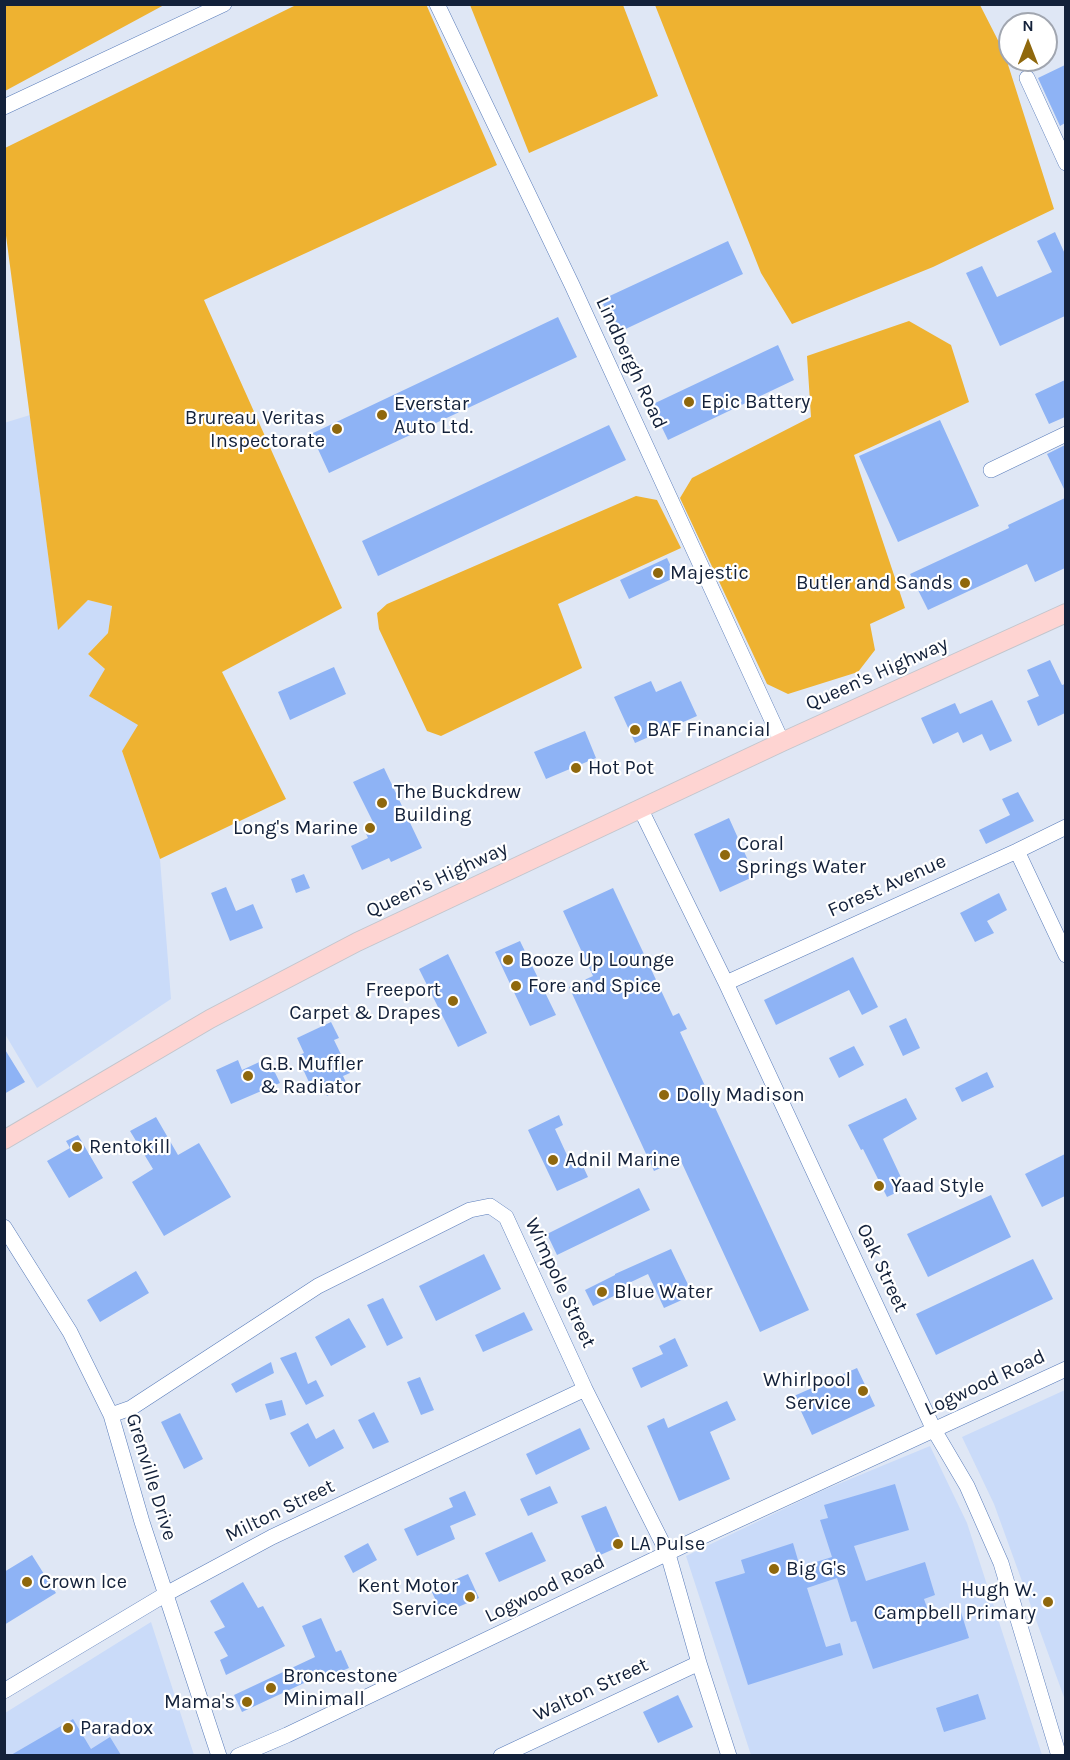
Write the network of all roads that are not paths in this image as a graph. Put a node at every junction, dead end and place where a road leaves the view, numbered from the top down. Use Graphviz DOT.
graph roads {
  1 [pos="224,4"];
  2 [pos="436,4"];
  3 [pos="1027,78"];
  4 [pos="4,107"];
  5 [pos="1065,163"];
  6 [pos="1065,434"];
  7 [pos="991,470"];
  8 [pos="1065,613"];
  9 [pos="782,742"];
  10 [pos="640,808"];
  11 [pos="1065,827"];
  12 [pos="1017,851"];
  13 [pos="1065,956"];
  14 [pos="726,983"];
  15 [pos="4,1140"];
  16 [pos="4,1227"];
  17 [pos="1065,1369"];
  18 [pos="585,1389"];
  19 [pos="111,1415"];
  20 [pos="934,1431"];
  21 [pos="668,1554"];
  22 [pos="166,1594"];
  23 [pos="699,1663"];
  24 [pos="4,1691"];
  25 [pos="219,1755"];
  26 [pos="238,1755"];
  27 [pos="501,1755"];
  28 [pos="729,1755"];
  29 [pos="1059,1755"];
  1 -- 4 [label="street"];
  2 -- 9 [label="street, Lindbergh Road"];
  3 -- 5 [label="street"];
  6 -- 7 [label="street"];
  8 -- 9 [label="main road, Queen's Highway"];
  9 -- 10 [label="main road, Queen's Highway"];
  10 -- 14 [label="street, Oak Street"];
  10 -- 15 [label="main road, Queen's Highway"];
  11 -- 12 [label="street, Forest Avenue"];
  12 -- 13 [label="street"];
  12 -- 14 [label="street, Forest Avenue"];
  14 -- 20 [label="street, Oak Street"];
  16 -- 19 [label="street, Grenville Drive"];
  17 -- 20 [label="street, Logwood Road"];
  18 -- 19 [label="street, Wimpole Street"];
  18 -- 21 [label="street, Wimpole Street"];
  18 -- 22 [label="street, Milton Street"];
  19 -- 22 [label="street, Grenville Drive"];
  20 -- 21 [label="street, Logwood Road"];
  20 -- 29 [label="street, Oak Street"];
  21 -- 23 [label="street, Wimpole Street"];
  21 -- 26 [label="street, Logwood Road"];
  22 -- 24 [label="street, Milton Street"];
  22 -- 25 [label="street, Grenville Drive"];
  23 -- 27 [label="street, Walton Street"];
  23 -- 28 [label="street, Wimpole Street"];
}
